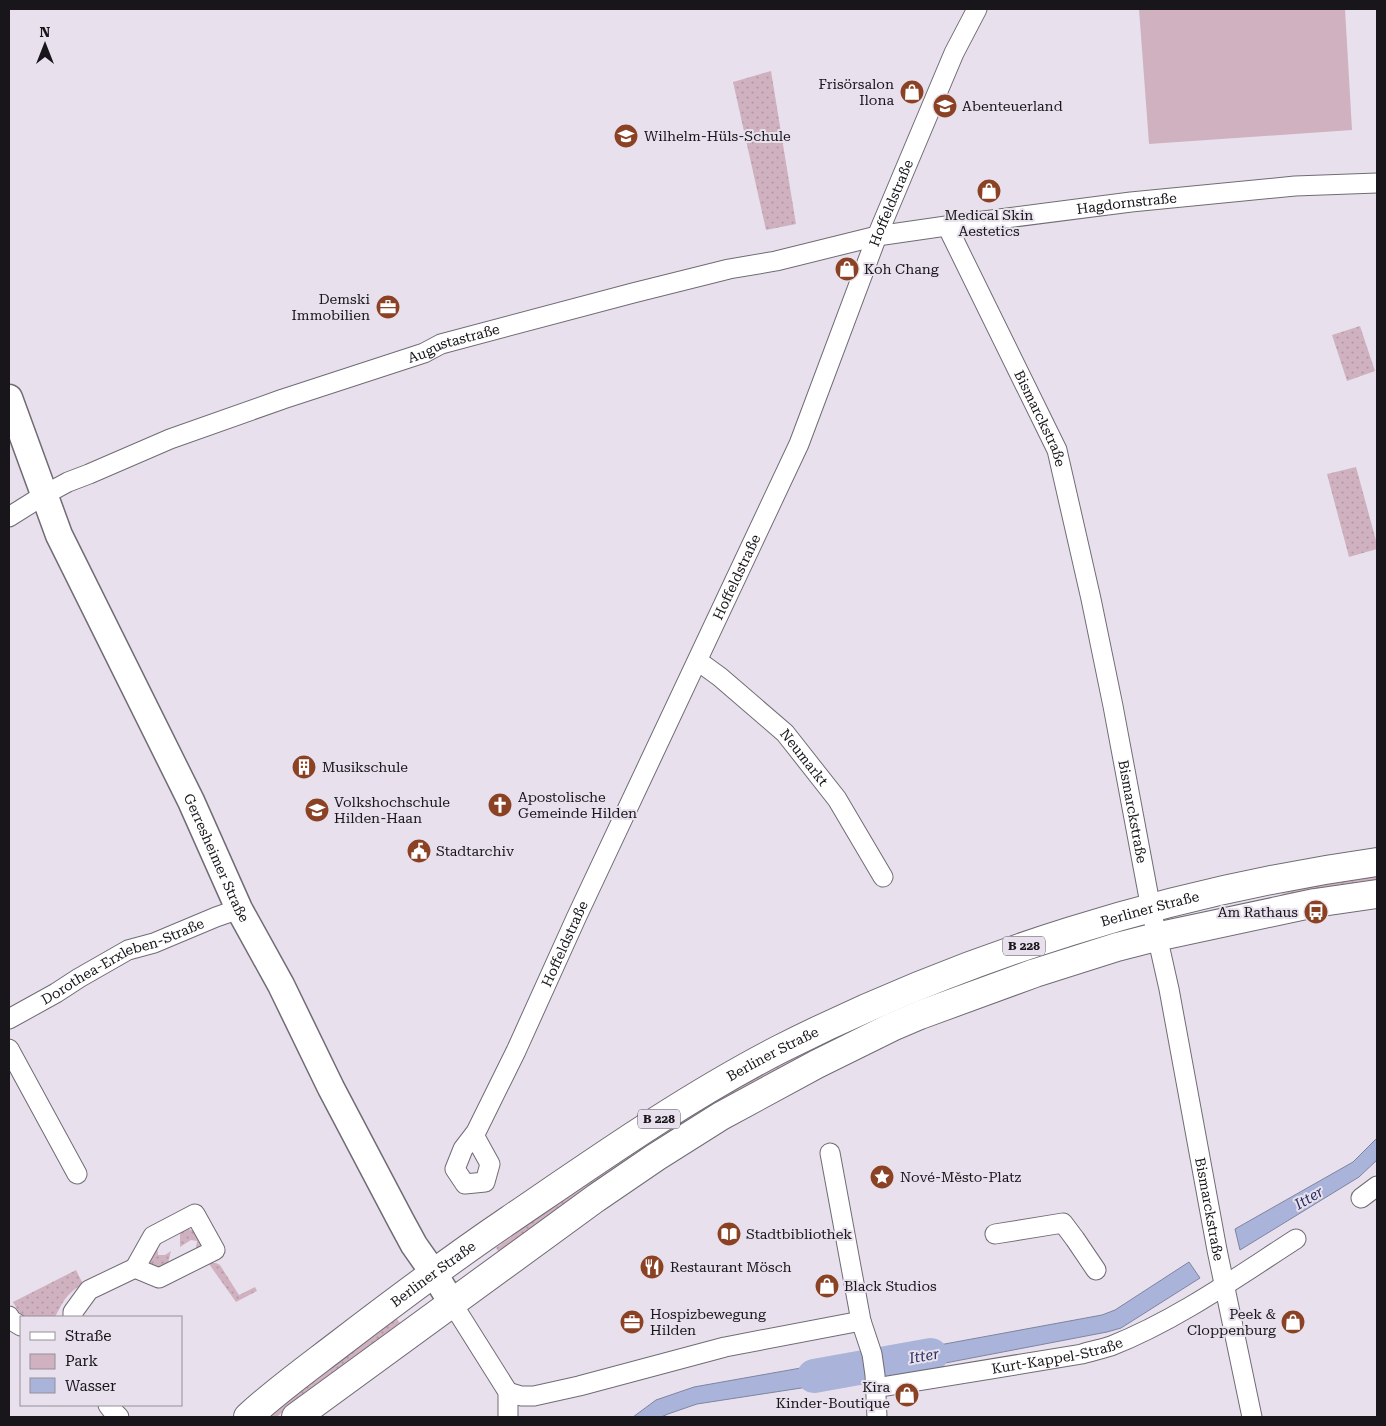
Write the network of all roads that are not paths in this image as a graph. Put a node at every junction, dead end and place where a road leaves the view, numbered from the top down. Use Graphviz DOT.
graph roads {
  1 [pos="977,9"];
  2 [pos="1377,183"];
  3 [pos="947,226"];
  4 [pos="878,236"];
  5 [pos="9,398"];
  6 [pos="44,495"];
  7 [pos="9,516"];
  8 [pos="698,661"];
  9 [pos="1377,862"];
  10 [pos="883,877"];
  11 [pos="1377,894"];
  12 [pos="239,909"];
  13 [pos="1151,909"];
  14 [pos="1156,936"];
  15 [pos="9,1019"];
  16 [pos="9,1049"];
  17 [pos="474,1135"];
  18 [pos="830,1153"];
  19 [pos="77,1174"];
  20 [pos="1377,1186"];
  21 [pos="1361,1198"];
  22 [pos="996,1234"];
  23 [pos="1296,1239"];
  24 [pos="135,1268"];
  25 [pos="1096,1270"];
  26 [pos="433,1272"];
  27 [pos="1224,1286"];
  28 [pos="452,1303"];
  29 [pos="9,1316"];
  30 [pos="73,1316"];
  31 [pos="861,1320"];
  32 [pos="20,1325"];
  33 [pos="875,1381"];
  34 [pos="508,1392"];
  35 [pos="109,1406"];
  36 [pos="118,1417"];
  37 [pos="248,1417"];
  38 [pos="296,1417"];
  39 [pos="508,1417"];
  40 [pos="877,1417"];
  41 [pos="1252,1417"];
  1 -- 4 [label="street, Hoffeldstraße"];
  2 -- 3 [label="street, Hagdornstraße"];
  3 -- 4 [label="street, Hagdornstraße"];
  3 -- 13 [label="street, Bismarckstraße"];
  4 -- 6 [label="street, Augustastraße"];
  4 -- 8 [label="street, Hoffeldstraße"];
  5 -- 6 [label="street, Gerresheimer Straße"];
  6 -- 7 [label="street, Augustastraße"];
  6 -- 12 [label="street, Gerresheimer Straße"];
  8 -- 10 [label="street, Neumarkt"];
  8 -- 17 [label="street, Hoffeldstraße"];
  9 -- 13 [label="main road, Berliner Straße / B 228"];
  11 -- 14 [label="main road, Berliner Straße / B 228"];
  12 -- 15 [label="street, Dorothea-Erxleben-Straße"];
  12 -- 26 [label="street, Gerresheimer Straße"];
  13 -- 14 [label="street, Bismarckstraße"];
  13 -- 26 [label="main road, Berliner Straße / B 228"];
  14 -- 27 [label="street, Bismarckstraße"];
  14 -- 28 [label="main road, Berliner Straße / B 228"];
  16 -- 19 [label="street"];
  18 -- 31 [label="street"];
  20 -- 21 [label="street"];
  22 -- 25 [label="street"];
  23 -- 27 [label="street, Kurt-Kappel-Straße"];
  24 -- 30 [label="street"];
  26 -- 28 [label="street, Gerresheimer Straße"];
  26 -- 37 [label="main road, Berliner Straße / B 228"];
  27 -- 33 [label="street, Kurt-Kappel-Straße"];
  27 -- 41 [label="street, Bismarckstraße"];
  28 -- 34 [label="street"];
  28 -- 38 [label="main road, Berliner Straße / B 228"];
  29 -- 32 [label="street"];
  31 -- 33 [label="street"];
  31 -- 34 [label="street"];
  33 -- 40 [label="street"];
  34 -- 39 [label="street"];
  35 -- 36 [label="street"];
}
